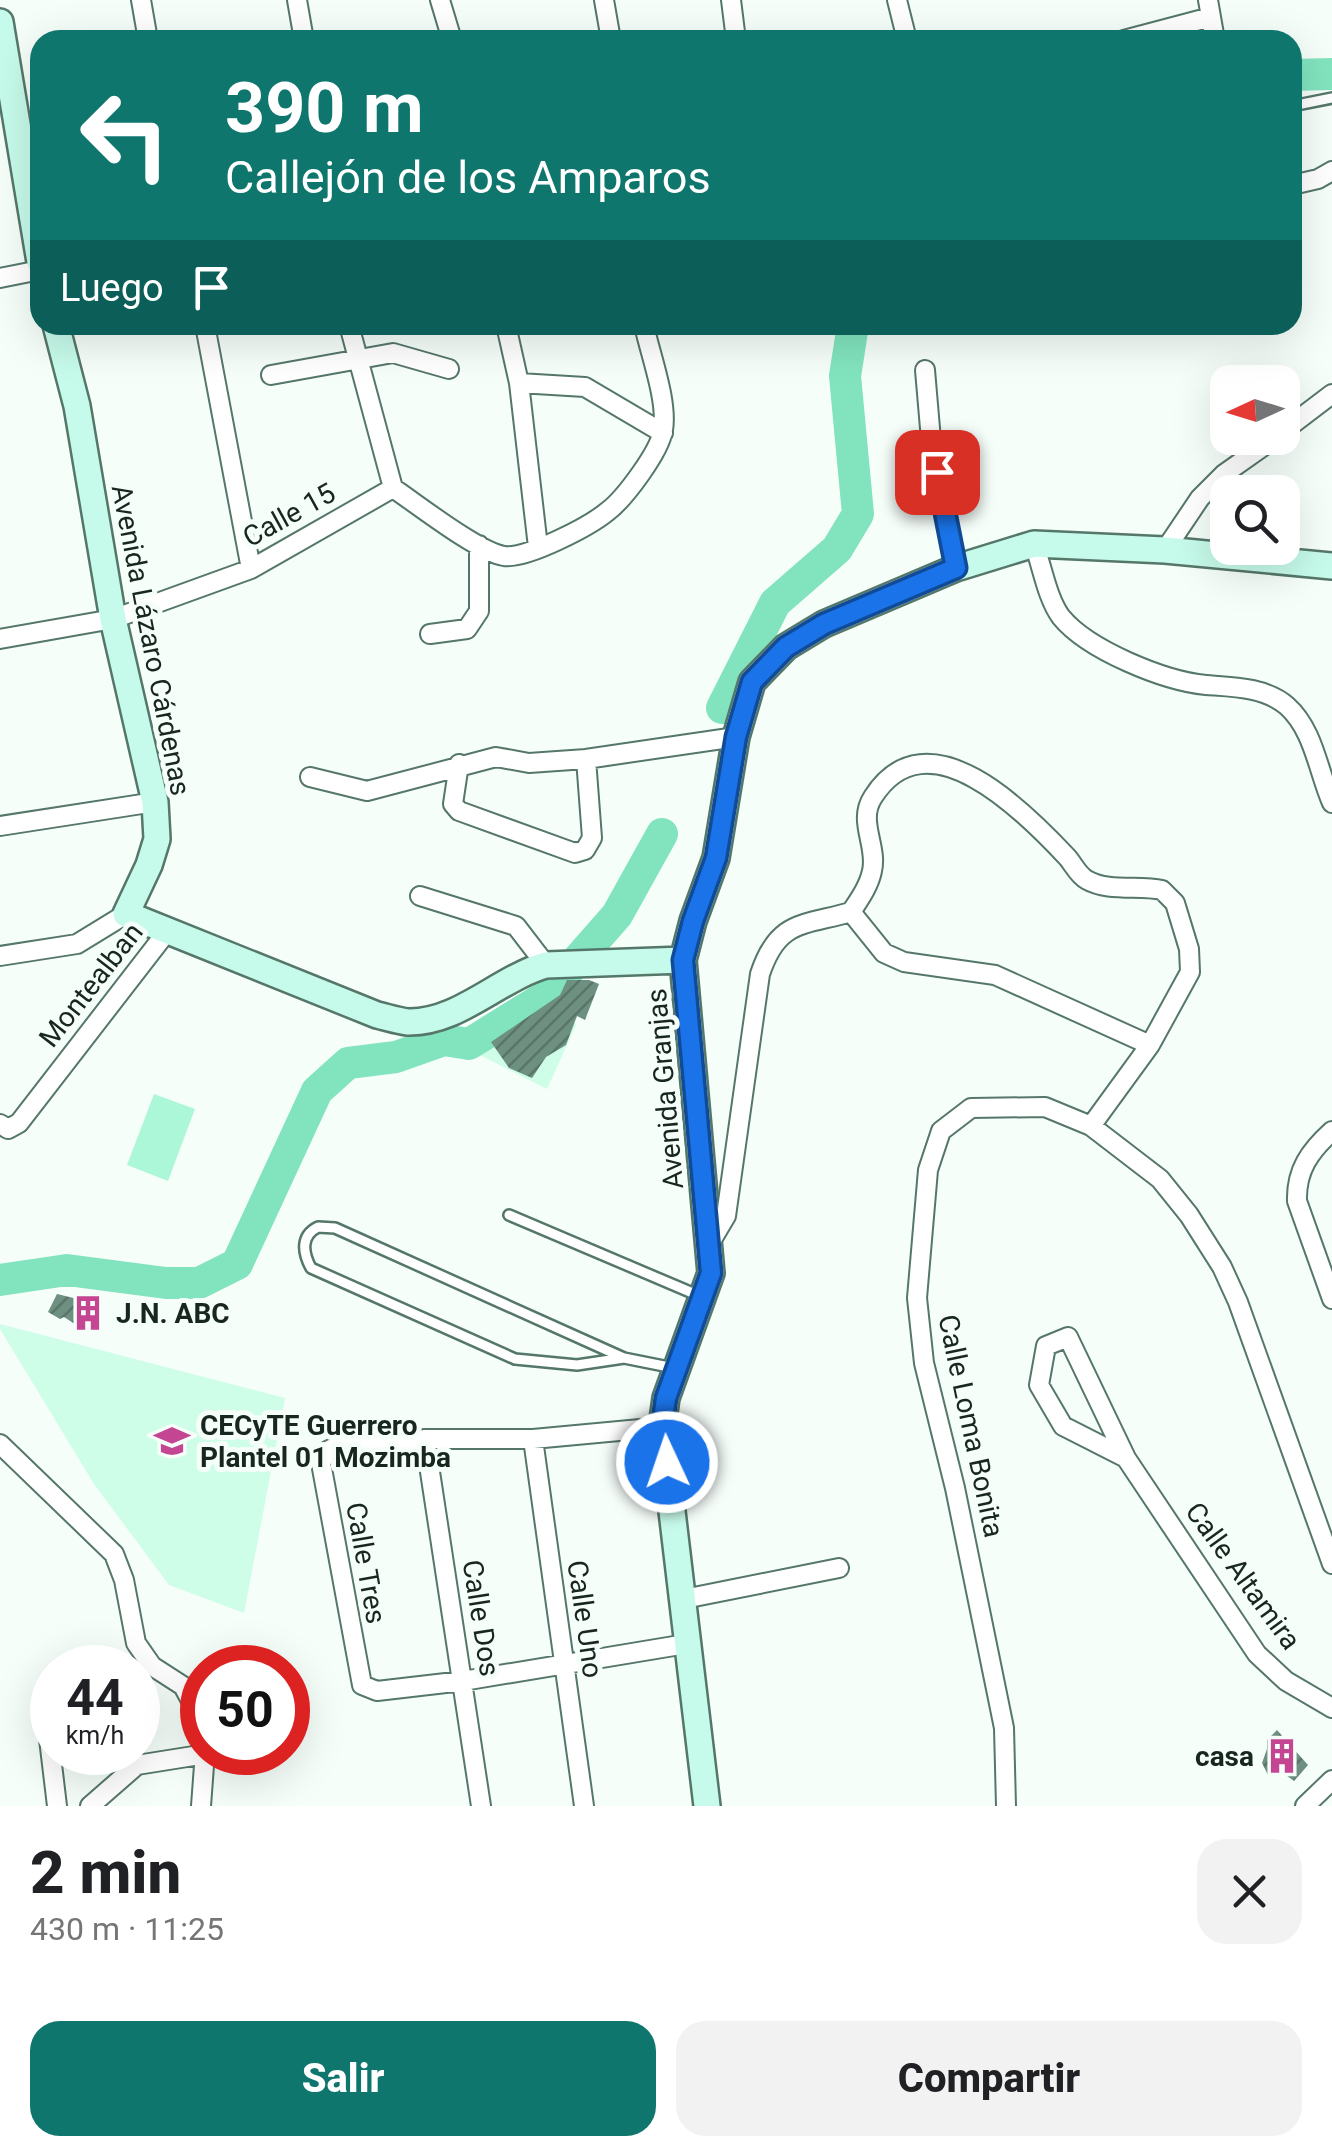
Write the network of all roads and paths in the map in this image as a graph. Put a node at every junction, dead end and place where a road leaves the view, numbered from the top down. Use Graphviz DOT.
graph roads {
  1 [pos="140,0"];
  2 [pos="297,0"];
  3 [pos="440,0"];
  4 [pos="604,0"];
  5 [pos="730,0"];
  6 [pos="898,0"];
  7 [pos="1210,8"];
  8 [pos="0,22"];
  9 [pos="146,30"];
  10 [pos="302,30"];
  11 [pos="449,30"];
  12 [pos="609,30"];
  13 [pos="734,30"];
  14 [pos="905,30"];
  15 [pos="1151,30"];
  16 [pos="1332,98"];
  17 [pos="1302,104"];
  18 [pos="1332,171"];
  19 [pos="1302,183"];
  20 [pos="30,202"];
  21 [pos="30,272"];
  22 [pos="0,278"];
  23 [pos="59,335"];
  24 [pos="208,335"];
  25 [pos="352,335"];
  26 [pos="508,335"];
  27 [pos="646,335"];
  28 [pos="356,357"];
  29 [pos="448,369"];
  30 [pos="926,370"];
  31 [pos="271,375"];
  32 [pos="519,383"];
  33 [pos="1332,394"];
  34 [pos="1300,418"];
  35 [pos="663,433"];
  36 [pos="1251,455"];
  37 [pos="392,488"];
  38 [pos="1034,544"];
  39 [pos="480,545"];
  40 [pos="538,547"];
  41 [pos="1164,550"];
  42 [pos="1332,566"];
  43 [pos="956,568"];
  44 [pos="250,569"];
  45 [pos="113,619"];
  46 [pos="430,634"];
  47 [pos="0,639"];
  48 [pos="736,737"];
  49 [pos="586,759"];
  50 [pos="459,764"];
  51 [pos="310,776"];
  52 [pos="155,802"];
  53 [pos="1332,803"];
  54 [pos="0,826"];
  55 [pos="420,896"];
  56 [pos="851,912"];
  57 [pos="126,914"];
  58 [pos="169,929"];
  59 [pos="0,956"];
  60 [pos="683,960"];
  61 [pos="546,965"];
  62 [pos="1150,1045"];
  63 [pos="0,1124"];
  64 [pos="1091,1126"];
  65 [pos="1332,1131"];
  66 [pos="509,1214"];
  67 [pos="710,1243"];
  68 [pos="704,1298"];
  69 [pos="1332,1299"];
  70 [pos="624,1358"];
  71 [pos="679,1368"];
  72 [pos="662,1427"];
  73 [pos="425,1439"];
  74 [pos="533,1439"];
  75 [pos="0,1444"];
  76 [pos="1126,1458"];
  77 [pos="1332,1564"];
  78 [pos="839,1568"];
  79 [pos="684,1599"];
  80 [pos="686,1644"];
  81 [pos="562,1663"];
  82 [pos="463,1681"];
  83 [pos="180,1684"];
  84 [pos="1332,1708"];
  85 [pos="180,1757"];
  86 [pos="53,1775"];
  87 [pos="203,1775"];
  88 [pos="1332,1780"];
  89 [pos="57,1806"];
  90 [pos="90,1806"];
  91 [pos="201,1806"];
  92 [pos="481,1806"];
  93 [pos="584,1806"];
  94 [pos="707,1806"];
  95 [pos="1006,1806"];
  96 [pos="1304,1806"];
  1 -- 9 [label="street"];
  2 -- 10 [label="street"];
  3 -- 11 [label="street"];
  4 -- 12 [label="street"];
  5 -- 13 [label="street"];
  6 -- 14 [label="street"];
  7 -- 15 [label="street"];
  8 -- 20 [label="main road"];
  16 -- 17 [label="lane"];
  18 -- 19 [label="street"];
  21 -- 22 [label="street"];
  23 -- 45 [label="main road, Avenida Lázaro Cárdenas"];
  24 -- 44 [label="street"];
  25 -- 28 [label="street"];
  26 -- 32 [label="street"];
  27 -- 35 [label="street"];
  28 -- 29 [label="street"];
  28 -- 31 [label="street"];
  28 -- 37 [label="street"];
  30 -- 43 [label="street"];
  32 -- 35 [label="street"];
  32 -- 40 [label="street"];
  33 -- 34 [label="street"];
  35 -- 40 [label="street"];
  36 -- 41 [label="street"];
  37 -- 39 [label="street"];
  37 -- 44 [label="street, Calle 15"];
  38 -- 41 [label="main road, Avenida Granjas"];
  38 -- 43 [label="main road, Avenida Granjas"];
  38 -- 53 [label="street"];
  39 -- 40 [label="street"];
  39 -- 46 [label="street"];
  41 -- 42 [label="main road, Avenida Granjas"];
  43 -- 48 [label="main road, Avenida Granjas"];
  44 -- 45 [label="street, Calle 15"];
  45 -- 47 [label="street, Calle 15"];
  45 -- 52 [label="main road, Avenida Lázaro Cárdenas"];
  48 -- 49 [label="street"];
  48 -- 60 [label="main road, Avenida Granjas"];
  49 -- 50 [label="street"];
  49 -- 50 [label="street"];
  50 -- 51 [label="street"];
  52 -- 54 [label="street"];
  52 -- 57 [label="main road, Avenida Lázaro Cárdenas"];
  55 -- 61 [label="street"];
  56 -- 62 [label="street"];
  56 -- 62 [label="street"];
  56 -- 67 [label="street"];
  57 -- 58 [label="main road"];
  57 -- 59 [label="street"];
  58 -- 61 [label="main road"];
  58 -- 63 [label="street, Montealban"];
  60 -- 61 [label="main road"];
  60 -- 67 [label="main road, Avenida Granjas"];
  62 -- 64 [label="street"];
  64 -- 77 [label="street, Calle Loma Bonita"];
  64 -- 95 [label="street, Calle Loma Bonita"];
  65 -- 69 [label="street"];
  66 -- 68 [label="lane"];
  67 -- 68 [label="main road, Avenida Granjas"];
  68 -- 71 [label="main road, Avenida Granjas"];
  70 -- 70 [label="lane"];
  70 -- 71 [label="lane"];
  71 -- 72 [label="main road, Avenida Granjas"];
  72 -- 74 [label="street"];
  72 -- 79 [label="main road, Avenida Granjas"];
  73 -- 74 [label="street"];
  73 -- 82 [label="street, Calle Dos"];
  73 -- 82 [label="street, Calle Tres"];
  74 -- 81 [label="street, Calle Uno"];
  75 -- 83 [label="street"];
  76 -- 76 [label="street, Calle Altamira"];
  76 -- 84 [label="street, Calle Altamira"];
  78 -- 79 [label="street"];
  79 -- 80 [label="main road, Avenida Granjas"];
  80 -- 81 [label="street"];
  80 -- 94 [label="main road, Avenida Granjas"];
  81 -- 82 [label="street"];
  81 -- 93 [label="street, Calle Uno"];
  82 -- 92 [label="street, Calle Dos"];
  85 -- 90 [label="street"];
  86 -- 89 [label="street"];
  87 -- 91 [label="street"];
  88 -- 96 [label="street"];
}
